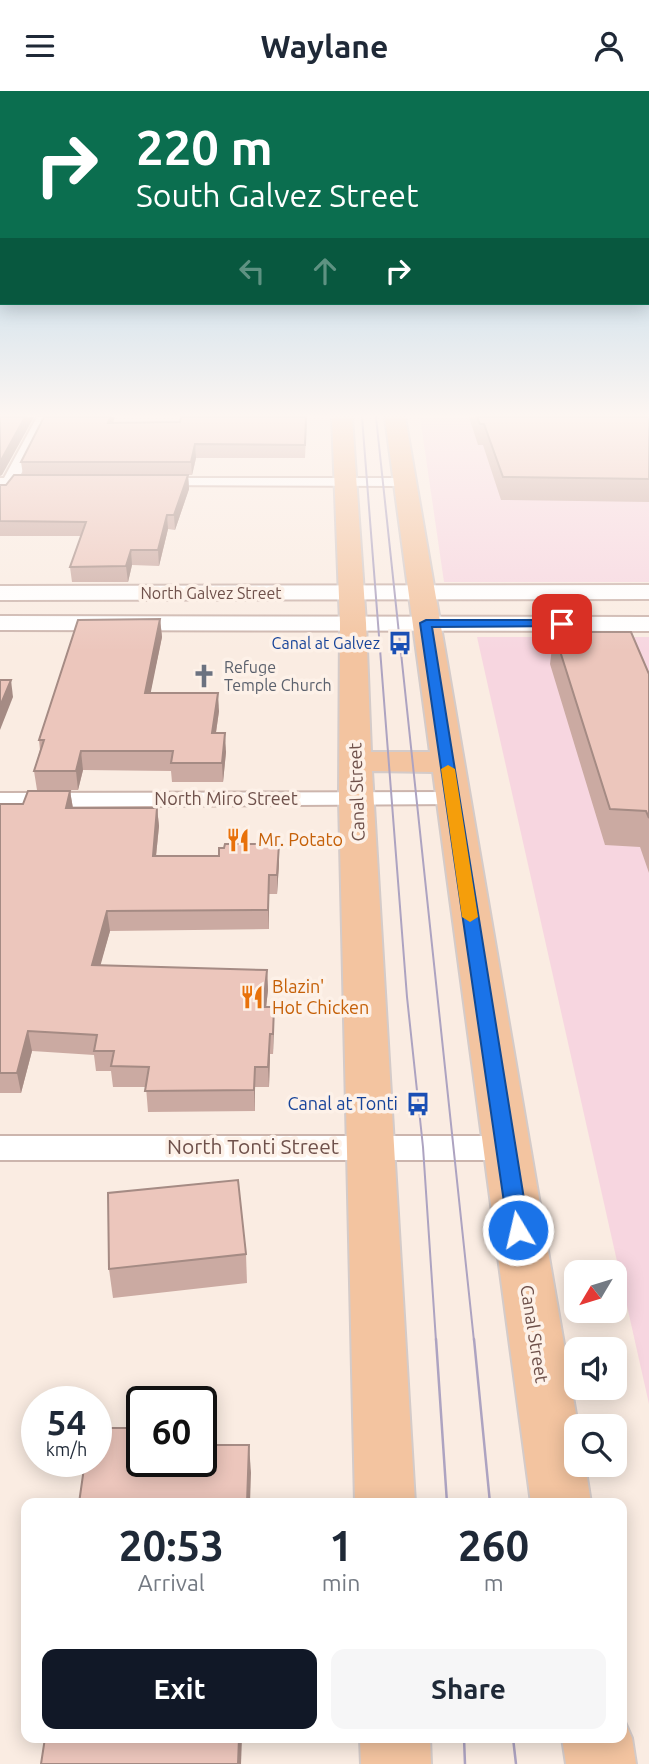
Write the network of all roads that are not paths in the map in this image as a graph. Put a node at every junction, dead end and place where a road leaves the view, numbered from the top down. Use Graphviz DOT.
graph roads {
  1 [pos="345,495"];
  2 [pos="407,495"];
  3 [pos="601,592"];
  4 [pos="649,592"];
  5 [pos="0,593"];
  6 [pos="352,607"];
  7 [pos="423,608"];
  8 [pos="0,623"];
  9 [pos="614,624"];
  10 [pos="649,624"];
  11 [pos="356,780"];
  12 [pos="450,780"];
  13 [pos="0,800"];
  14 [pos="370,1147"];
  15 [pos="0,1148"];
  16 [pos="505,1148"];
  17 [pos="385,1498"];
  18 [pos="560,1498"];
  19 [pos="395,1743"];
  20 [pos="598,1743"];
  21 [pos="396,1764"];
  22 [pos="601,1764"];
  1 -- 6 [label="main road, Canal Street"];
  2 -- 7 [label="main road, Canal Street"];
  3 -- 4 [label="street"];
  3 -- 7 [label="street"];
  3 -- 9 [label="street"];
  5 -- 6 [label="street, North Galvez Street"];
  6 -- 7 [label="street"];
  6 -- 7 [label="street, North Galvez Street"];
  6 -- 8 [label="street, North Galvez Street"];
  6 -- 11 [label="main road, Canal Street"];
  7 -- 9 [label="street"];
  7 -- 12 [label="main road, Canal Street"];
  9 -- 10 [label="street"];
  11 -- 12 [label="main road"];
  11 -- 13 [label="street, North Miro Street"];
  11 -- 14 [label="main road, Canal Street"];
  12 -- 16 [label="main road, Canal Street"];
  14 -- 15 [label="street, North Tonti Street"];
  14 -- 16 [label="street, North Tonti Street"];
  14 -- 17 [label="main road, Canal Street"];
  16 -- 18 [label="main road, Canal Street"];
  19 -- 21 [label="main road"];
  20 -- 22 [label="main road"];
}
